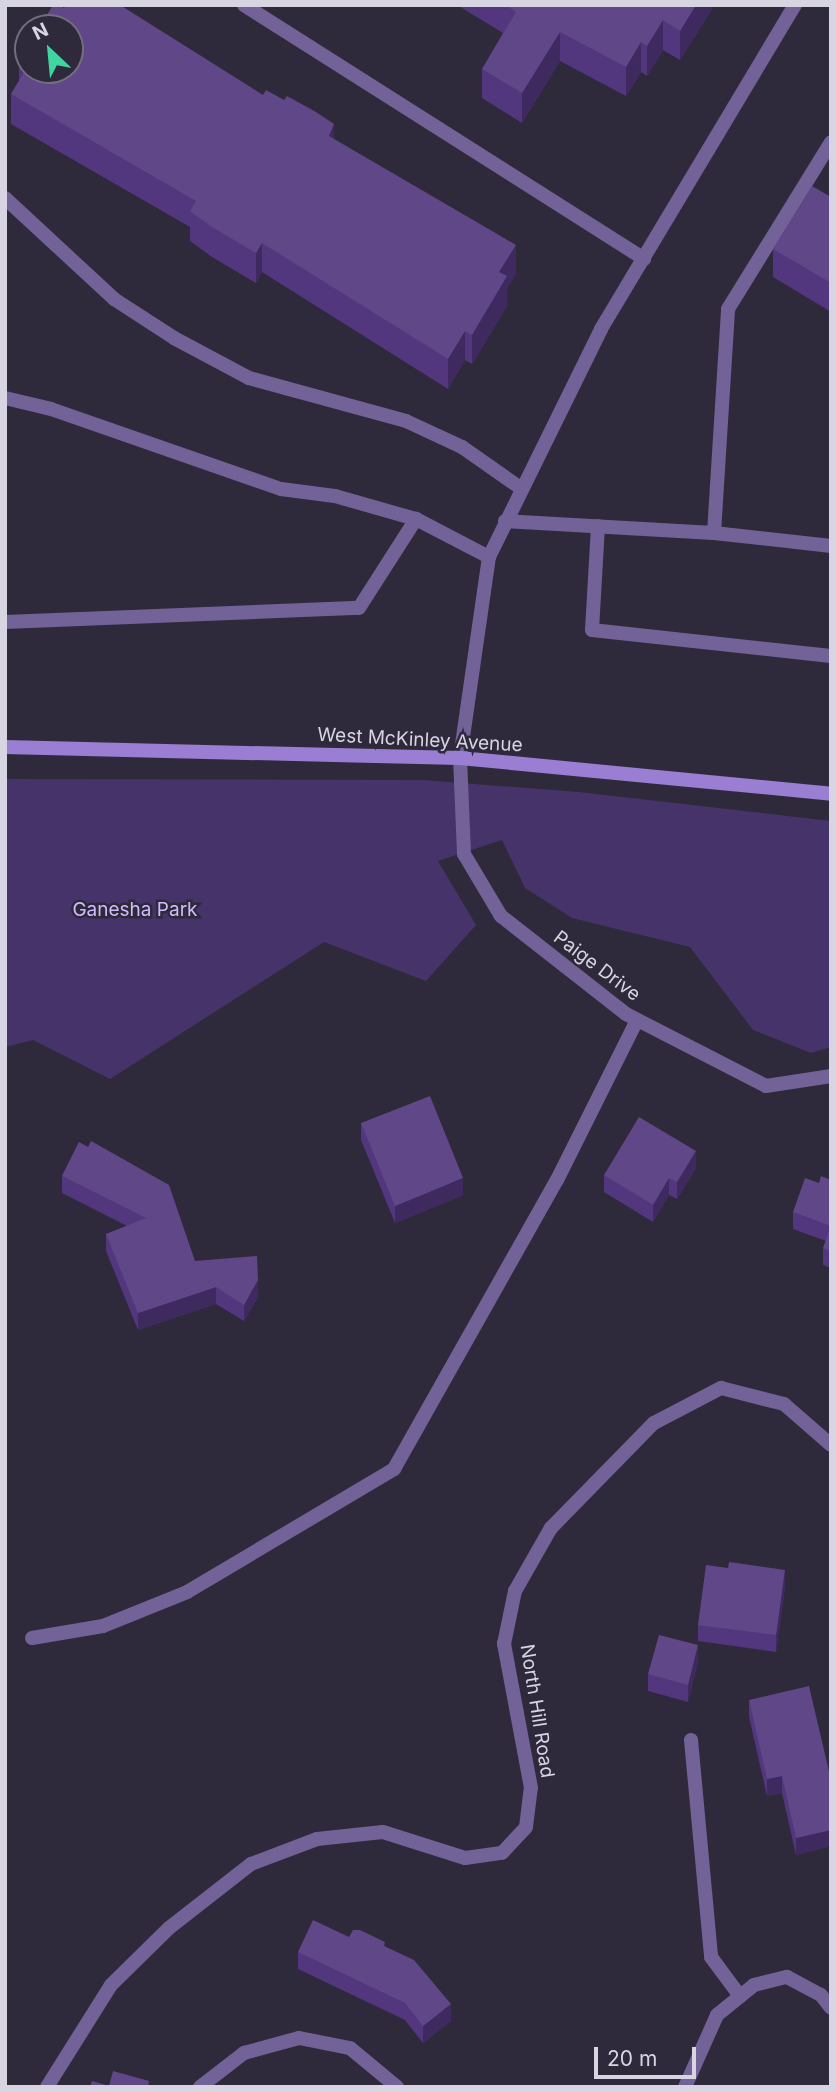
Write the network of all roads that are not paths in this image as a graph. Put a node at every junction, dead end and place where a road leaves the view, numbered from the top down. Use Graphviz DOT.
graph roads {
  1 [pos="244,5"];
  2 [pos="795,5"];
  3 [pos="831,142"];
  4 [pos="5,198"];
  5 [pos="644,258"];
  6 [pos="5,398"];
  7 [pos="522,489"];
  8 [pos="416,519"];
  9 [pos="505,521"];
  10 [pos="598,526"];
  11 [pos="714,533"];
  12 [pos="831,546"];
  13 [pos="489,557"];
  14 [pos="5,622"];
  15 [pos="831,656"];
  16 [pos="5,747"];
  17 [pos="460,758"];
  18 [pos="831,794"];
  19 [pos="638,1020"];
  20 [pos="831,1076"];
  21 [pos="831,1445"];
  22 [pos="32,1638"];
  23 [pos="691,1740"];
  24 [pos="740,1996"];
  25 [pos="831,2008"];
  26 [pos="47,2087"];
  27 [pos="200,2087"];
  28 [pos="397,2087"];
  29 [pos="685,2087"];
  1 -- 5 [label="street"];
  2 -- 5 [label="street, Paige Drive"];
  3 -- 11 [label="street"];
  4 -- 7 [label="street"];
  5 -- 7 [label="street, Paige Drive"];
  6 -- 8 [label="street"];
  7 -- 9 [label="street, Paige Drive"];
  8 -- 13 [label="street"];
  8 -- 14 [label="street"];
  9 -- 10 [label="street"];
  9 -- 13 [label="street, Paige Drive"];
  10 -- 11 [label="street"];
  10 -- 15 [label="street"];
  11 -- 12 [label="street"];
  13 -- 17 [label="street, Paige Drive"];
  16 -- 17 [label="main road, West McKinley Avenue"];
  17 -- 18 [label="main road, West McKinley Avenue"];
  17 -- 19 [label="street, Paige Drive"];
  19 -- 20 [label="street, Paige Drive"];
  19 -- 22 [label="street"];
  21 -- 26 [label="street, North Hill Road"];
  23 -- 24 [label="street"];
  24 -- 25 [label="street"];
  24 -- 29 [label="street"];
  27 -- 28 [label="street"];
}
